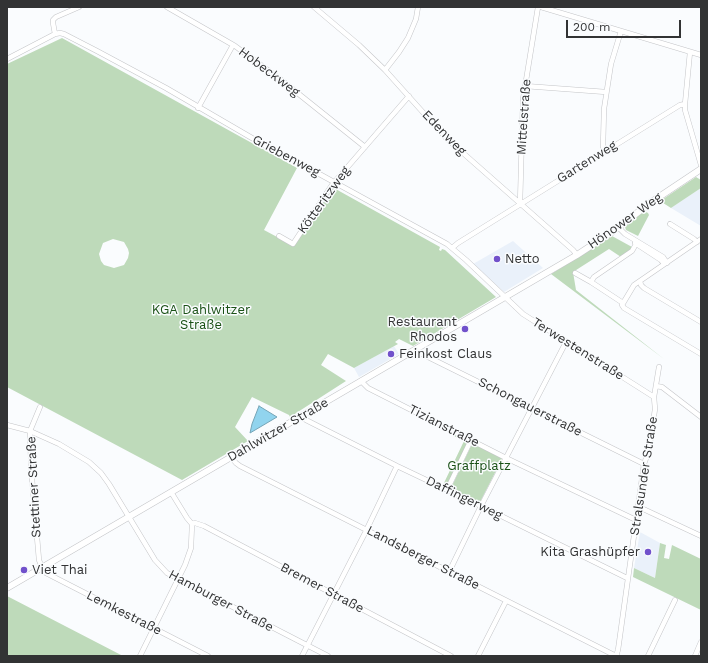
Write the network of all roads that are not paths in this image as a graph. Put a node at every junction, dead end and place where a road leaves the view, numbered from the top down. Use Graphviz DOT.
graph roads {
  1 [pos="79,7"];
  2 [pos="167,7"];
  3 [pos="314,7"];
  4 [pos="418,7"];
  5 [pos="540,7"];
  6 [pos="621,31"];
  7 [pos="55,34"];
  8 [pos="233,45"];
  9 [pos="690,52"];
  10 [pos="701,55"];
  11 [pos="7,59"];
  12 [pos="385,70"];
  13 [pos="525,86"];
  14 [pos="606,92"];
  15 [pos="409,96"];
  16 [pos="685,104"];
  17 [pos="198,108"];
  18 [pos="365,147"];
  19 [pos="606,151"];
  20 [pos="701,165"];
  21 [pos="701,169"];
  22 [pos="334,182"];
  23 [pos="520,204"];
  24 [pos="670,224"];
  25 [pos="617,228"];
  26 [pos="279,236"];
  27 [pos="699,241"];
  28 [pos="636,244"];
  29 [pos="452,248"];
  30 [pos="577,255"];
  31 [pos="666,264"];
  32 [pos="548,272"];
  33 [pos="575,273"];
  34 [pos="640,281"];
  35 [pos="591,282"];
  36 [pos="505,297"];
  37 [pos="623,303"];
  38 [pos="701,322"];
  39 [pos="566,342"];
  40 [pos="417,349"];
  41 [pos="701,354"];
  42 [pos="659,367"];
  43 [pos="361,381"];
  44 [pos="656,386"];
  45 [pos="654,397"];
  46 [pos="40,407"];
  47 [pos="532,408"];
  48 [pos="303,415"];
  49 [pos="701,417"];
  50 [pos="7,425"];
  51 [pos="30,431"];
  52 [pos="471,440"];
  53 [pos="231,457"];
  54 [pos="506,458"];
  55 [pos="644,464"];
  56 [pos="396,466"];
  57 [pos="447,490"];
  58 [pos="171,492"];
  59 [pos="481,506"];
  60 [pos="639,507"];
  61 [pos="129,517"];
  62 [pos="636,520"];
  63 [pos="192,524"];
  64 [pos="367,529"];
  65 [pos="701,536"];
  66 [pos="42,568"];
  67 [pos="450,572"];
  68 [pos="627,578"];
  69 [pos="178,579"];
  70 [pos="7,588"];
  71 [pos="333,595"];
  72 [pos="675,600"];
  73 [pos="506,601"];
  74 [pos="153,628"];
  75 [pos="701,642"];
  76 [pos="308,646"];
  77 [pos="140,656"];
  78 [pos="208,656"];
  79 [pos="302,656"];
  80 [pos="328,656"];
  81 [pos="451,656"];
  82 [pos="478,656"];
  83 [pos="616,656"];
  84 [pos="648,656"];
  85 [pos="694,656"];
  1 -- 7 [label="street"];
  2 -- 8 [label="street, Hobeckweg"];
  3 -- 12 [label="street, Edenweg"];
  4 -- 12 [label="street"];
  5 -- 6 [label="street"];
  5 -- 13 [label="street, Mittelstraße"];
  6 -- 9 [label="street"];
  6 -- 14 [label="street"];
  7 -- 11 [label="street"];
  7 -- 17 [label="street, Griebenweg"];
  8 -- 17 [label="street"];
  8 -- 18 [label="street, Hobeckweg"];
  9 -- 10 [label="street"];
  9 -- 16 [label="street"];
  12 -- 15 [label="street, Edenweg"];
  13 -- 14 [label="street"];
  13 -- 23 [label="street, Mittelstraße"];
  14 -- 19 [label="street"];
  15 -- 18 [label="street, Kötteritzweg"];
  15 -- 23 [label="street, Edenweg"];
  16 -- 19 [label="street, Gartenweg"];
  16 -- 20 [label="street"];
  17 -- 22 [label="street, Griebenweg"];
  18 -- 22 [label="street, Kötteritzweg"];
  19 -- 23 [label="street, Gartenweg"];
  21 -- 25 [label="main road, Hönower Weg"];
  22 -- 26 [label="street, Kötteritzweg"];
  22 -- 29 [label="street, Griebenweg"];
  23 -- 29 [label="street, Gartenweg"];
  23 -- 30 [label="street, Edenweg"];
  24 -- 27 [label="street"];
  25 -- 28 [label="street"];
  25 -- 30 [label="main road, Hönower Weg"];
  25 -- 31 [label="street"];
  27 -- 31 [label="street"];
  28 -- 31 [label="street"];
  28 -- 35 [label="street"];
  29 -- 36 [label="street, Griebenweg"];
  30 -- 32 [label="main road, Hönower Weg"];
  31 -- 34 [label="street"];
  32 -- 36 [label="main road, Dahlwitzer Straße"];
  33 -- 35 [label="street"];
  34 -- 37 [label="street"];
  34 -- 38 [label="street"];
  35 -- 37 [label="street"];
  36 -- 39 [label="street, Terwestenstraße"];
  36 -- 40 [label="main road, Dahlwitzer Straße"];
  37 -- 41 [label="street"];
  39 -- 45 [label="street, Terwestenstraße"];
  39 -- 47 [label="street"];
  40 -- 43 [label="main road, Dahlwitzer Straße"];
  40 -- 47 [label="street, Schongauerstraße"];
  42 -- 44 [label="street, Stralsunder Straße"];
  43 -- 48 [label="main road, Dahlwitzer Straße"];
  43 -- 52 [label="street, Tizianstraße"];
  44 -- 45 [label="street, Stralsunder Straße"];
  44 -- 49 [label="street"];
  45 -- 55 [label="street, Stralsunder Straße"];
  46 -- 51 [label="street, Stettiner Straße"];
  47 -- 54 [label="street"];
  47 -- 55 [label="street, Schongauerstraße"];
  48 -- 53 [label="main road, Dahlwitzer Straße"];
  48 -- 56 [label="street, Daffingerweg"];
  50 -- 51 [label="street, Hamburger Straße"];
  51 -- 61 [label="street, Hamburger Straße"];
  51 -- 66 [label="street, Stettiner Straße"];
  52 -- 54 [label="street, Tizianstraße"];
  52 -- 57 [label="street"];
  53 -- 58 [label="main road, Dahlwitzer Straße"];
  53 -- 64 [label="street, Landsberger Straße"];
  54 -- 59 [label="street"];
  54 -- 62 [label="street, Tizianstraße"];
  55 -- 60 [label="street, Stralsunder Straße"];
  56 -- 57 [label="street, Daffingerweg"];
  56 -- 64 [label="street"];
  57 -- 59 [label="street, Daffingerweg"];
  58 -- 61 [label="main road, Dahlwitzer Straße"];
  58 -- 63 [label="street"];
  59 -- 67 [label="street"];
  59 -- 68 [label="street, Daffingerweg"];
  60 -- 62 [label="street, Stralsunder Straße"];
  60 -- 65 [label="street"];
  61 -- 66 [label="main road, Dahlwitzer Straße"];
  61 -- 69 [label="street, Hamburger Straße"];
  62 -- 68 [label="street, Stralsunder Straße"];
  63 -- 69 [label="street"];
  63 -- 71 [label="street, Bremer Straße"];
  64 -- 67 [label="street, Landsberger Straße"];
  64 -- 71 [label="street"];
  66 -- 70 [label="main road, Dahlwitzer Straße"];
  66 -- 74 [label="street, Lemkestraße"];
  67 -- 73 [label="street, Landsberger Straße"];
  68 -- 83 [label="street, Stralsunder Straße"];
  69 -- 74 [label="street"];
  69 -- 76 [label="street, Hamburger Straße"];
  71 -- 76 [label="street"];
  71 -- 81 [label="street, Bremer Straße"];
  72 -- 84 [label="street"];
  73 -- 82 [label="street"];
  73 -- 83 [label="street, Landsberger Straße"];
  74 -- 77 [label="street"];
  74 -- 78 [label="street, Lemkestraße"];
  75 -- 85 [label="street"];
  76 -- 79 [label="street"];
  76 -- 80 [label="street, Hamburger Straße"];
}
